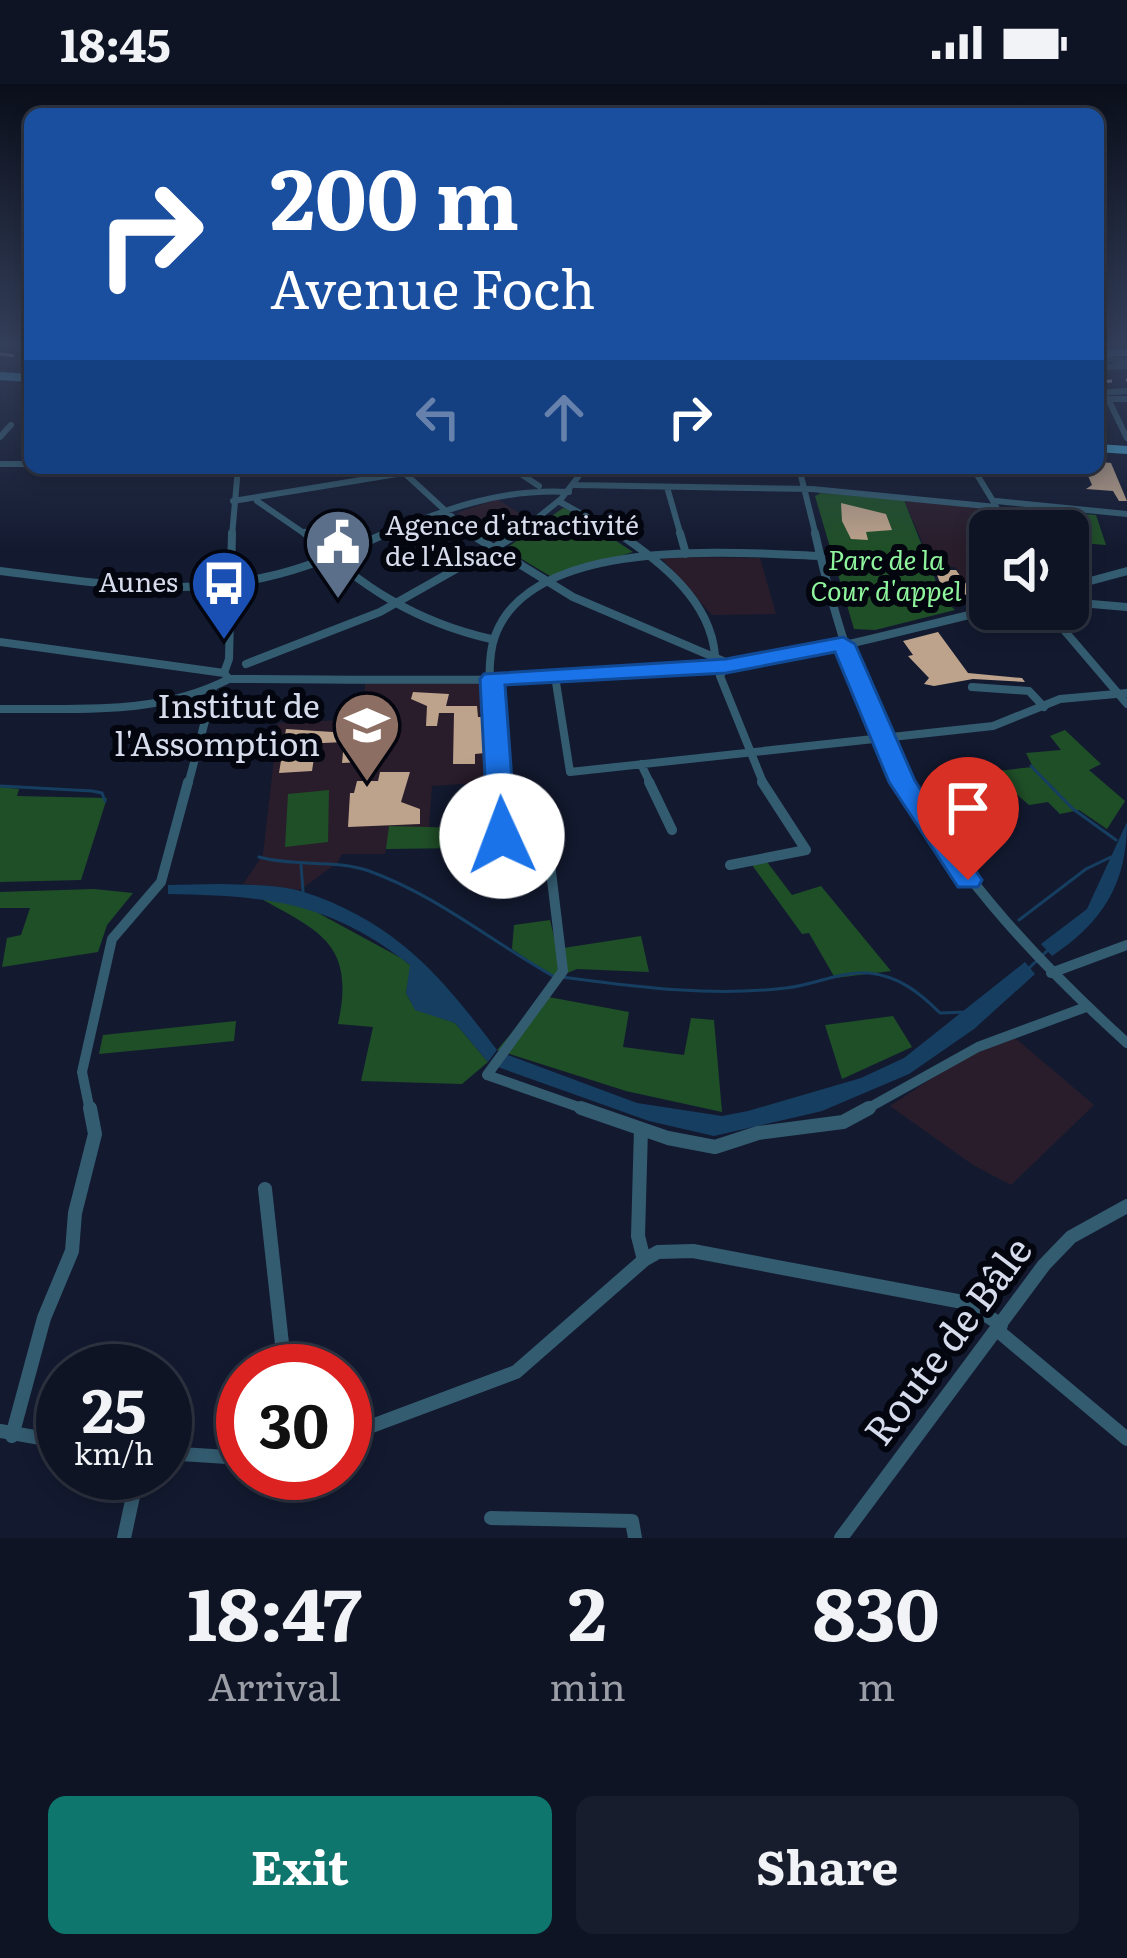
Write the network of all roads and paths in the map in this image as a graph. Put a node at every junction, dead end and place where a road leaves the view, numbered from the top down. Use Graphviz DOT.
graph roads {
  1 [pos="11,425"];
  2 [pos="0,437"];
  3 [pos="237,474"];
  4 [pos="384,474"];
  5 [pos="404,474"];
  6 [pos="521,474"];
  7 [pos="581,474"];
  8 [pos="800,474"];
  9 [pos="978,474"];
  10 [pos="539,486"];
  11 [pos="668,487"];
  12 [pos="572,489"];
  13 [pos="804,489"];
  14 [pos="233,501"];
  15 [pos="257,501"];
  16 [pos="560,502"];
  17 [pos="995,504"];
  18 [pos="999,510"];
  19 [pos="446,512"];
  20 [pos="1127,514"];
  21 [pos="495,550"];
  22 [pos="686,554"];
  23 [pos="647,555"];
  24 [pos="821,556"];
  25 [pos="331,558"];
  26 [pos="0,571"];
  27 [pos="1127,571"];
  28 [pos="1089,581"];
  29 [pos="548,583"];
  30 [pos="228,584"];
  31 [pos="395,604"];
  32 [pos="1089,604"];
  33 [pos="1127,607"];
  34 [pos="969,615"];
  35 [pos="1063,630"];
  36 [pos="491,640"];
  37 [pos="0,642"];
  38 [pos="843,644"];
  39 [pos="704,655"];
  40 [pos="730,666"];
  41 [pos="242,669"];
  42 [pos="555,676"];
  43 [pos="492,679"];
  44 [pos="972,687"];
  45 [pos="213,692"];
  46 [pos="1114,693"];
  47 [pos="1127,693"];
  48 [pos="1127,704"];
  49 [pos="1044,706"];
  50 [pos="0,709"];
  51 [pos="880,737"];
  52 [pos="748,751"];
  53 [pos="640,764"];
  54 [pos="672,830"];
  55 [pos="730,866"];
  56 [pos="1127,944"];
  57 [pos="1047,970"];
  58 [pos="1086,1007"];
  59 [pos="1127,1043"];
  60 [pos="641,1129"];
  61 [pos="265,1189"];
  62 [pos="1127,1206"];
  63 [pos="644,1260"];
  64 [pos="999,1328"];
  65 [pos="282,1344"];
  66 [pos="372,1426"];
  67 [pos="6,1433"];
  68 [pos="36,1438"];
  69 [pos="1127,1439"];
  70 [pos="132,1500"];
  71 [pos="491,1518"];
  72 [pos="124,1538"];
  73 [pos="635,1538"];
  74 [pos="841,1538"];
  1 -- 2 [label="street"];
  3 -- 14 [label="street"];
  4 -- 15 [label="street"];
  5 -- 19 [label="street"];
  6 -- 10 [label="street"];
  7 -- 12 [label="street"];
  8 -- 13 [label="street"];
  9 -- 17 [label="street"];
  10 -- 12 [label="street"];
  10 -- 19 [label="street"];
  11 -- 12 [label="street"];
  11 -- 13 [label="street"];
  11 -- 22 [label="street"];
  12 -- 16 [label="street"];
  13 -- 17 [label="street"];
  13 -- 24 [label="street"];
  14 -- 15 [label="street"];
  14 -- 30 [label="street"];
  15 -- 25 [label="street"];
  16 -- 21 [label="street"];
  16 -- 23 [label="street"];
  17 -- 18 [label="street"];
  17 -- 20 [label="street"];
  19 -- 21 [label="street"];
  19 -- 25 [label="street"];
  21 -- 29 [label="street"];
  21 -- 31 [label="street"];
  22 -- 23 [label="street"];
  22 -- 24 [label="street"];
  23 -- 29 [label="street"];
  23 -- 39 [label="street"];
  24 -- 38 [label="street"];
  25 -- 30 [label="street"];
  25 -- 31 [label="street"];
  26 -- 30 [label="street"];
  27 -- 28 [label="street"];
  29 -- 36 [label="street"];
  29 -- 39 [label="street"];
  30 -- 41 [label="street"];
  31 -- 36 [label="street"];
  31 -- 41 [label="street"];
  32 -- 33 [label="street"];
  34 -- 38 [label="street"];
  35 -- 46 [label="street"];
  36 -- 43 [label="street"];
  37 -- 41 [label="street"];
  38 -- 40 [label="street"];
  38 -- 51 [label="street"];
  39 -- 40 [label="street"];
  39 -- 42 [label="street"];
  40 -- 52 [label="street"];
  41 -- 43 [label="street"];
  41 -- 45 [label="street"];
  42 -- 43 [label="street"];
  42 -- 53 [label="street"];
  43 -- 60 [label="street"];
  44 -- 49 [label="street"];
  45 -- 50 [label="street"];
  45 -- 67 [label="street"];
  46 -- 47 [label="street"];
  46 -- 48 [label="street"];
  46 -- 49 [label="street"];
  49 -- 51 [label="street"];
  51 -- 52 [label="street"];
  51 -- 57 [label="street"];
  52 -- 53 [label="street"];
  52 -- 55 [label="street"];
  53 -- 54 [label="street"];
  56 -- 57 [label="street"];
  57 -- 58 [label="street"];
  58 -- 59 [label="street"];
  58 -- 60 [label="street"];
  60 -- 63 [label="street"];
  61 -- 65 [label="street"];
  62 -- 64 [label="street, Route de Bâle"];
  63 -- 64 [label="street"];
  63 -- 66 [label="street"];
  64 -- 69 [label="street"];
  64 -- 74 [label="street, Route de Bâle"];
  67 -- 68 [label="street"];
  70 -- 72 [label="street"];
  71 -- 73 [label="street"];
}
